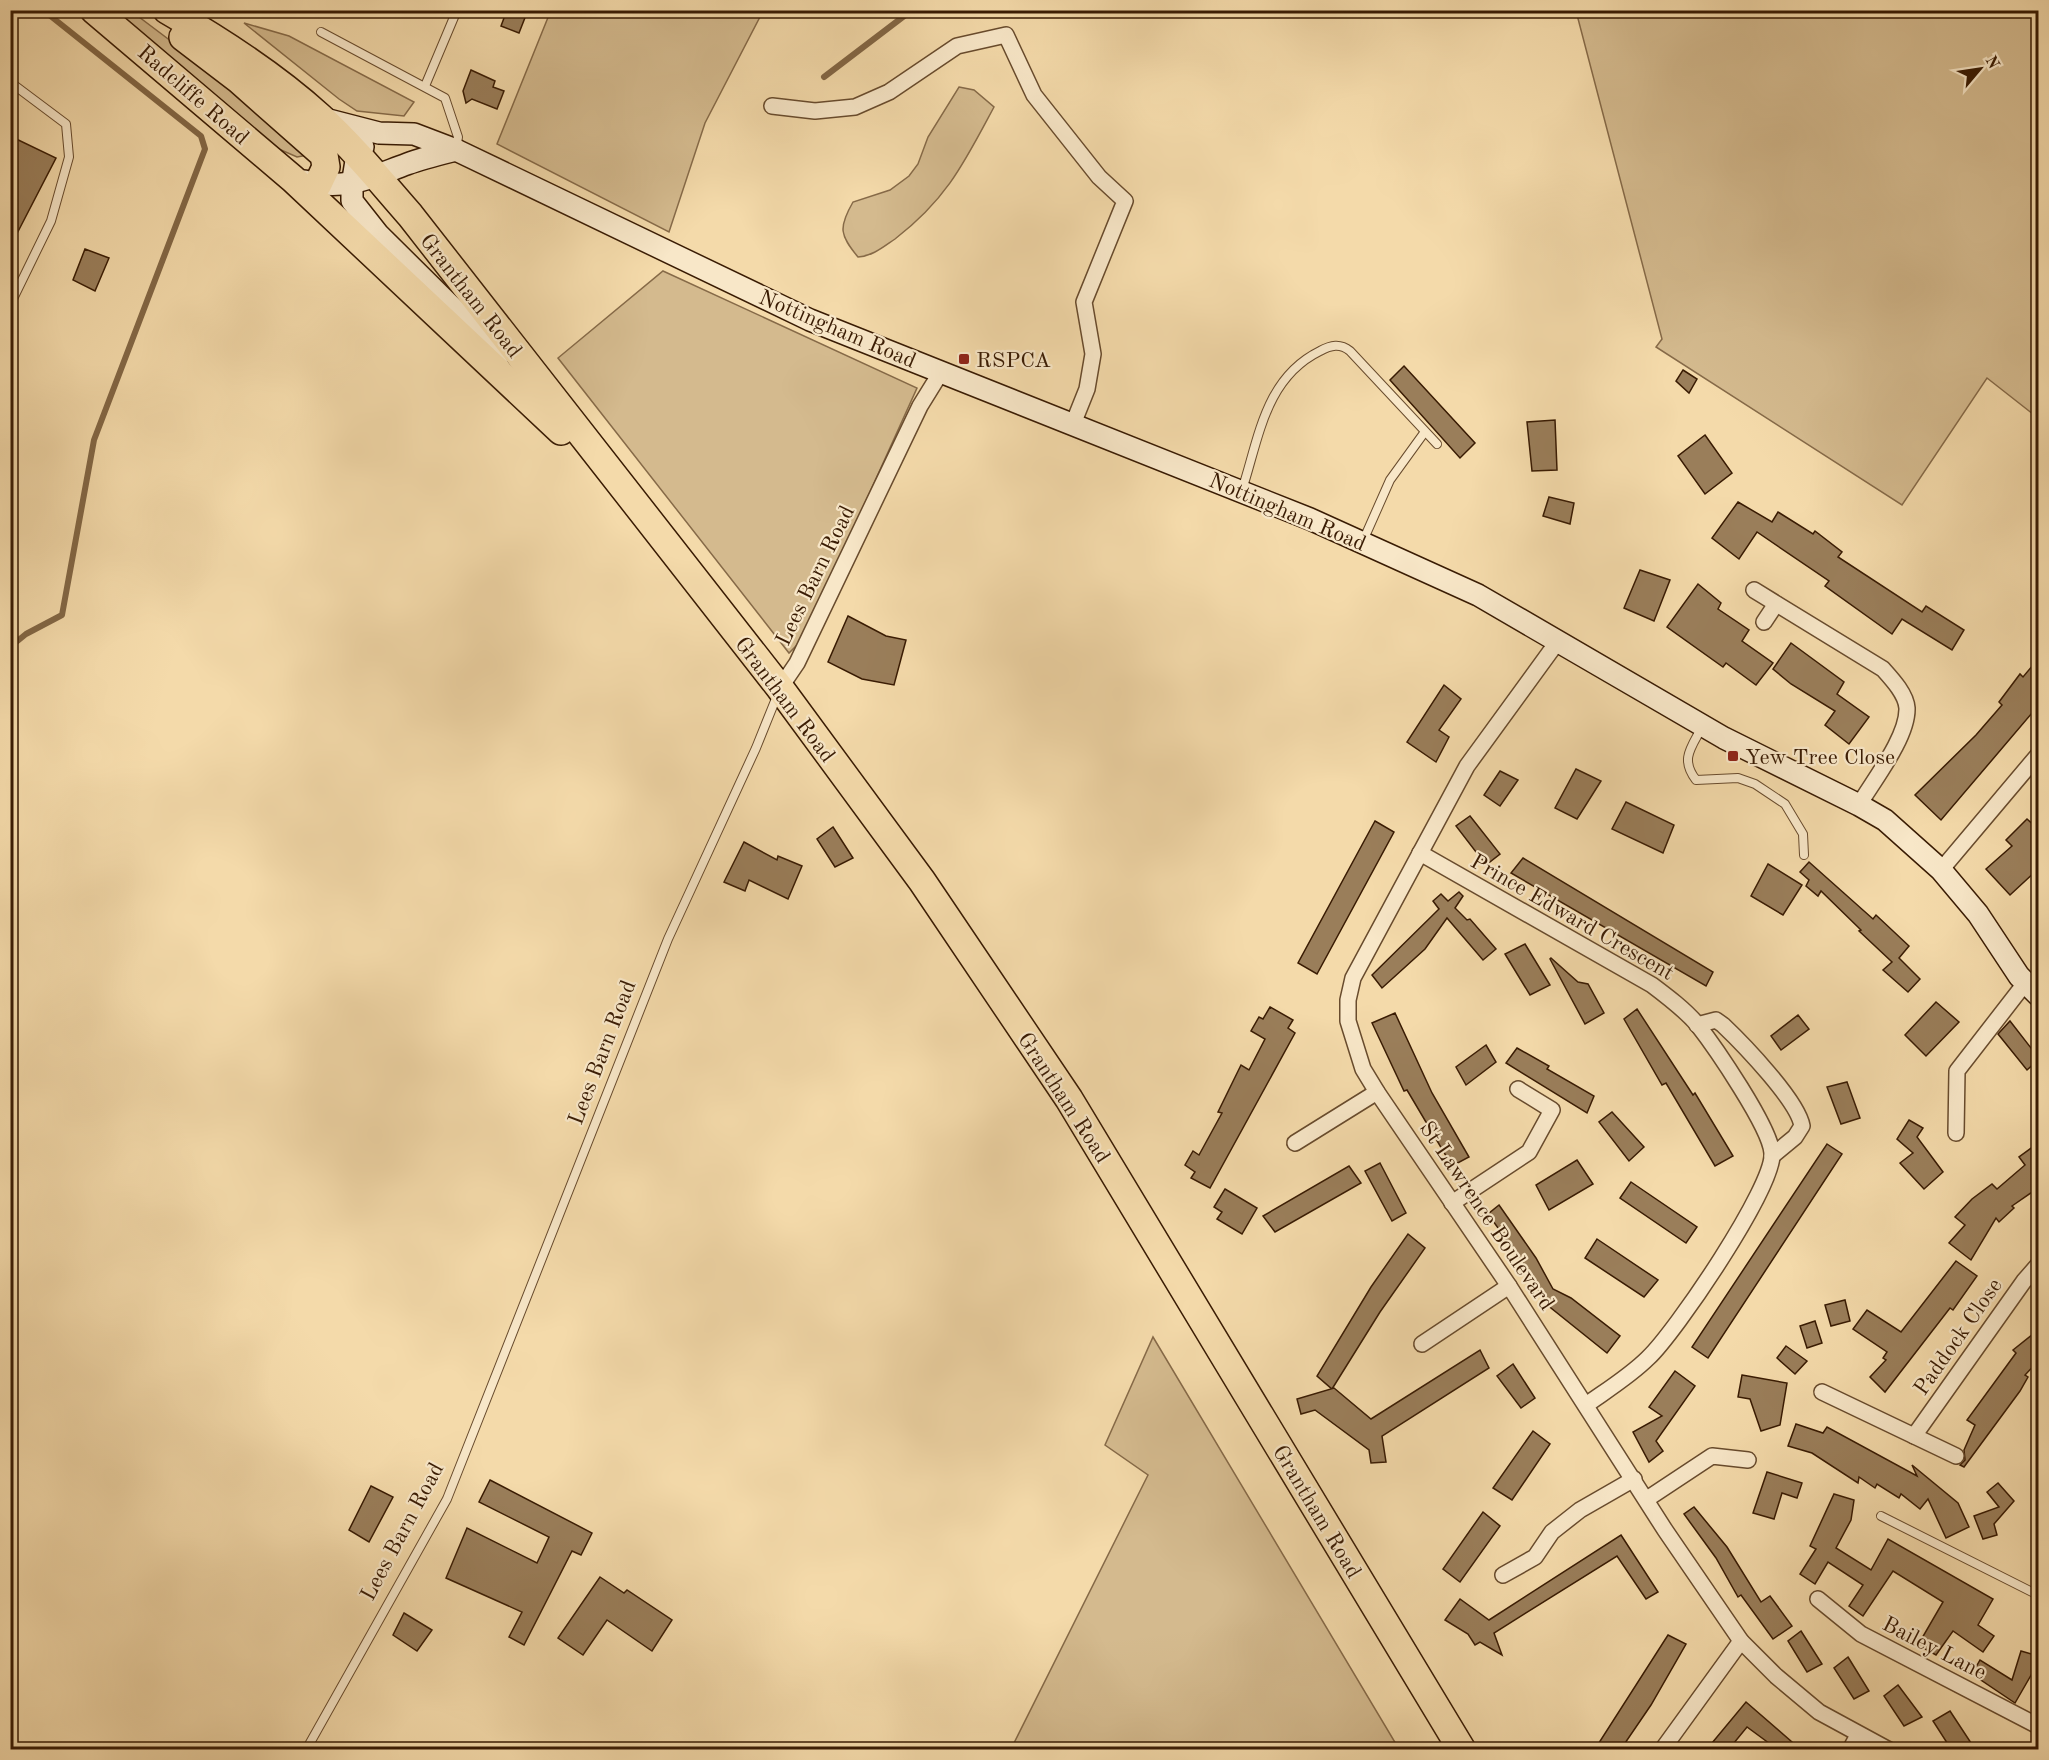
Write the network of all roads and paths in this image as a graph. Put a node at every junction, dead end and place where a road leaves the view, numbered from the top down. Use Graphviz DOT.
graph roads {
  1 [pos="94,10"];
  2 [pos="149,10"];
  3 [pos="166,10"];
  4 [pos="457,10"];
  5 [pos="321,32"];
  6 [pos="10,82"];
  7 [pos="425,86"];
  8 [pos="772,106"];
  9 [pos="320,117"];
  10 [pos="379,133"];
  11 [pos="456,150"];
  12 [pos="357,155"];
  13 [pos="377,177"];
  14 [pos="305,181"];
  15 [pos="351,185"];
  16 [pos="10,306"];
  17 [pos="941,372"];
  18 [pos="507,382"];
  19 [pos="1073,424"];
  20 [pos="1424,433"];
  21 [pos="1437,444"];
  22 [pos="615,480"];
  23 [pos="1241,492"];
  24 [pos="1363,542"];
  25 [pos="1754,590"];
  26 [pos="1776,604"];
  27 [pos="1764,622"];
  28 [pos="1558,641"];
  29 [pos="780,688"];
  30 [pos="1703,726"];
  31 [pos="2038,755"];
  32 [pos="1859,805"];
  33 [pos="1420,853"];
  34 [pos="1804,855"];
  35 [pos="1941,870"];
  36 [pos="2032,989"];
  37 [pos="1697,1025"];
  38 [pos="1518,1089"];
  39 [pos="1377,1092"];
  40 [pos="1956,1133"];
  41 [pos="1295,1143"];
  42 [pos="1772,1156"];
  43 [pos="1452,1203"];
  44 [pos="2038,1265"];
  45 [pos="1509,1286"];
  46 [pos="1422,1344"];
  47 [pos="1822,1392"];
  48 [pos="1586,1405"];
  49 [pos="1914,1436"];
  50 [pos="1956,1456"];
  51 [pos="1748,1460"];
  52 [pos="1634,1479"];
  53 [pos="1647,1499"];
  54 [pos="1881,1516"];
  55 [pos="1503,1575"];
  56 [pos="2038,1595"];
  57 [pos="1818,1599"];
  58 [pos="1741,1641"];
  59 [pos="2038,1726"];
  60 [pos="1858,1735"];
  61 [pos="306,1749"];
  62 [pos="1462,1749"];
  63 [pos="1662,1749"];
  64 [pos="1850,1749"];
  65 [pos="1889,1749"];
  1 -- 14 [label="highway, Radcliffe Road"];
  2 -- 14 [label="highway"];
  3 -- 9 [label="highway, Radcliffe Road"];
  4 -- 7 [label="lane"];
  5 -- 7 [label="lane"];
  6 -- 16 [label="lane"];
  7 -- 11 [label="lane"];
  8 -- 19 [label="street"];
  9 -- 10 [label="street, Nottingham Road"];
  9 -- 12 [label="highway, Grantham Road"];
  10 -- 11 [label="street, Nottingham Road"];
  10 -- 12 [label="street"];
  11 -- 13 [label="street"];
  11 -- 17 [label="street, Nottingham Road"];
  12 -- 13 [label="highway, Grantham Road"];
  12 -- 15 [label="street"];
  13 -- 15 [label="street"];
  13 -- 22 [label="highway, Grantham Road"];
  14 -- 15 [label="street"];
  14 -- 18 [label="highway, Grantham Road"];
  15 -- 18 [label="street"];
  17 -- 19 [label="street, Nottingham Road"];
  17 -- 29 [label="street, Lees Barn Road"];
  18 -- 22 [label="highway, Grantham Road"];
  19 -- 23 [label="street, Nottingham Road"];
  20 -- 21 [label="lane"];
  20 -- 23 [label="lane"];
  20 -- 24 [label="lane"];
  22 -- 29 [label="highway, Grantham Road"];
  23 -- 24 [label="street, Nottingham Road"];
  24 -- 28 [label="street, Nottingham Road"];
  25 -- 26 [label="street"];
  26 -- 27 [label="street"];
  26 -- 32 [label="street"];
  28 -- 30 [label="street, Nottingham Road"];
  28 -- 33 [label="street, St Lawrence Boulevard"];
  29 -- 61 [label="lane, Lees Barn Road"];
  29 -- 62 [label="highway, Grantham Road"];
  30 -- 32 [label="street, Nottingham Road"];
  30 -- 34 [label="lane"];
  31 -- 35 [label="street"];
  32 -- 35 [label="street, Nottingham Road"];
  33 -- 37 [label="street, Prince Edward Crescent"];
  33 -- 39 [label="street, St Lawrence Boulevard"];
  35 -- 36 [label="street, Nottingham Road"];
  36 -- 40 [label="street"];
  37 -- 42 [label="street, Prince Edward Crescent"];
  37 -- 42 [label="street"];
  38 -- 43 [label="street"];
  39 -- 41 [label="street"];
  39 -- 43 [label="street, St Lawrence Boulevard"];
  42 -- 48 [label="street"];
  43 -- 45 [label="street, St Lawrence Boulevard"];
  44 -- 49 [label="street, Paddock Close"];
  45 -- 46 [label="street"];
  45 -- 48 [label="street, St Lawrence Boulevard"];
  47 -- 49 [label="street"];
  48 -- 52 [label="street, St Lawrence Boulevard"];
  49 -- 50 [label="street"];
  51 -- 53 [label="street"];
  52 -- 53 [label="street, St Lawrence Boulevard"];
  52 -- 55 [label="street"];
  53 -- 58 [label="street, St Lawrence Boulevard"];
  54 -- 56 [label="lane"];
  57 -- 59 [label="street, Bailey Lane"];
  58 -- 60 [label="street, St Lawrence Boulevard"];
  58 -- 63 [label="street"];
  60 -- 64 [label="street"];
  60 -- 65 [label="street, St Lawrence Boulevard"];
}
